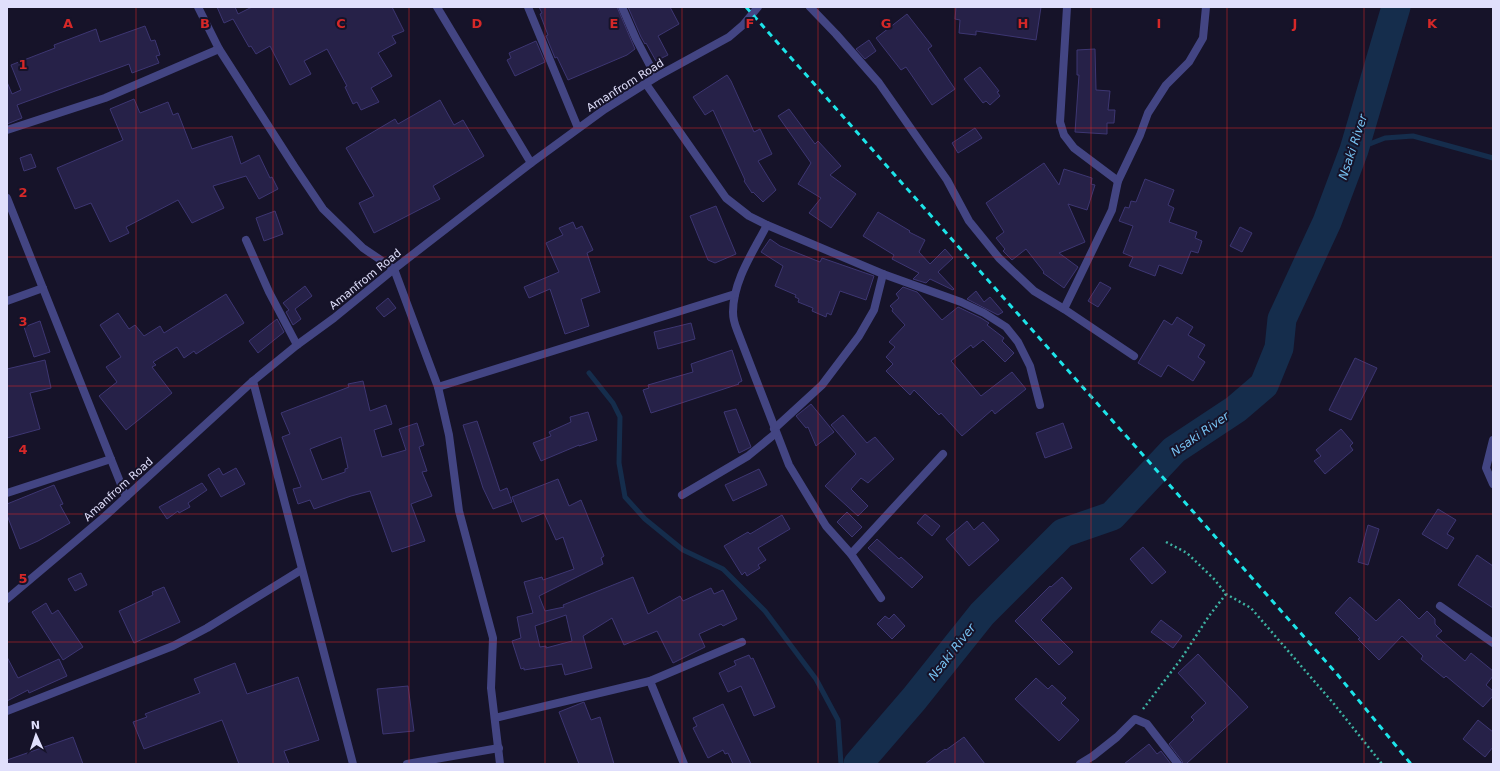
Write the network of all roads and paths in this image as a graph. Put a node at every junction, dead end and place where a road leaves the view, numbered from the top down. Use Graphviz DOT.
graph roads {
  1 [pos="198,7"];
  2 [pos="437,7"];
  3 [pos="528,7"];
  4 [pos="622,7"];
  5 [pos="758,7"];
  6 [pos="810,7"];
  7 [pos="1067,7"];
  8 [pos="1206,7"];
  9 [pos="219,49"];
  10 [pos="656,77"];
  11 [pos="646,84"];
  12 [pos="578,128"];
  13 [pos="7,130"];
  14 [pos="531,163"];
  15 [pos="1118,180"];
  16 [pos="7,198"];
  17 [pos="767,225"];
  18 [pos="246,240"];
  19 [pos="394,269"];
  20 [pos="883,274"];
  21 [pos="43,288"];
  22 [pos="735,294"];
  23 [pos="7,301"];
  24 [pos="1064,309"];
  25 [pos="297,345"];
  26 [pos="1134,356"];
  27 [pos="253,382"];
  28 [pos="438,387"];
  29 [pos="1040,405"];
  30 [pos="775,431"];
  31 [pos="1493,440"];
  32 [pos="943,454"];
  33 [pos="111,459"];
  34 [pos="1493,484"];
  35 [pos="7,493"];
  36 [pos="682,495"];
  37 [pos="126,497"];
  38 [pos="1166,542"];
  39 [pos="851,554"];
  40 [pos="302,570"];
  41 [pos="1226,594"];
  42 [pos="881,598"];
  43 [pos="7,599"];
  44 [pos="1440,606"];
  45 [pos="742,642"];
  46 [pos="1493,643"];
  47 [pos="650,681"];
  48 [pos="7,711"];
  49 [pos="495,718"];
  50 [pos="1135,719"];
  51 [pos="499,748"];
  52 [pos="353,764"];
  53 [pos="407,764"];
  54 [pos="500,764"];
  55 [pos="684,764"];
  56 [pos="1080,764"];
  57 [pos="1178,764"];
  58 [pos="1382,764"];
  1 -- 9 [label="street"];
  2 -- 14 [label="street"];
  3 -- 12 [label="street"];
  4 -- 10 [label="street"];
  5 -- 10 [label="street, Amanfrom Road"];
  6 -- 24 [label="street"];
  7 -- 15 [label="street"];
  8 -- 15 [label="street"];
  9 -- 13 [label="street"];
  9 -- 19 [label="street"];
  10 -- 11 [label="street, Amanfrom Road"];
  11 -- 12 [label="street, Amanfrom Road"];
  11 -- 17 [label="street"];
  12 -- 14 [label="street, Amanfrom Road"];
  14 -- 19 [label="street, Amanfrom Road"];
  15 -- 24 [label="street"];
  16 -- 21 [label="street"];
  17 -- 20 [label="street"];
  17 -- 22 [label="street"];
  18 -- 25 [label="street"];
  19 -- 25 [label="street, Amanfrom Road"];
  19 -- 28 [label="street"];
  20 -- 29 [label="street"];
  20 -- 30 [label="street"];
  21 -- 23 [label="street"];
  21 -- 33 [label="street"];
  22 -- 28 [label="street"];
  22 -- 30 [label="street"];
  24 -- 26 [label="street"];
  25 -- 27 [label="street, Amanfrom Road"];
  27 -- 37 [label="street, Amanfrom Road"];
  27 -- 40 [label="street"];
  28 -- 49 [label="street"];
  30 -- 36 [label="street"];
  30 -- 39 [label="street"];
  31 -- 34 [label="street"];
  32 -- 39 [label="street"];
  33 -- 35 [label="street"];
  33 -- 37 [label="street"];
  37 -- 43 [label="street, Amanfrom Road"];
  38 -- 41 [label="path"];
  39 -- 42 [label="street"];
  40 -- 48 [label="street"];
  40 -- 52 [label="street"];
  41 -- 50 [label="path"];
  41 -- 58 [label="path"];
  44 -- 46 [label="street"];
  45 -- 47 [label="street"];
  47 -- 49 [label="street"];
  47 -- 55 [label="street"];
  49 -- 51 [label="street"];
  50 -- 56 [label="street"];
  50 -- 57 [label="street"];
  51 -- 53 [label="street"];
  51 -- 54 [label="street"];
}
